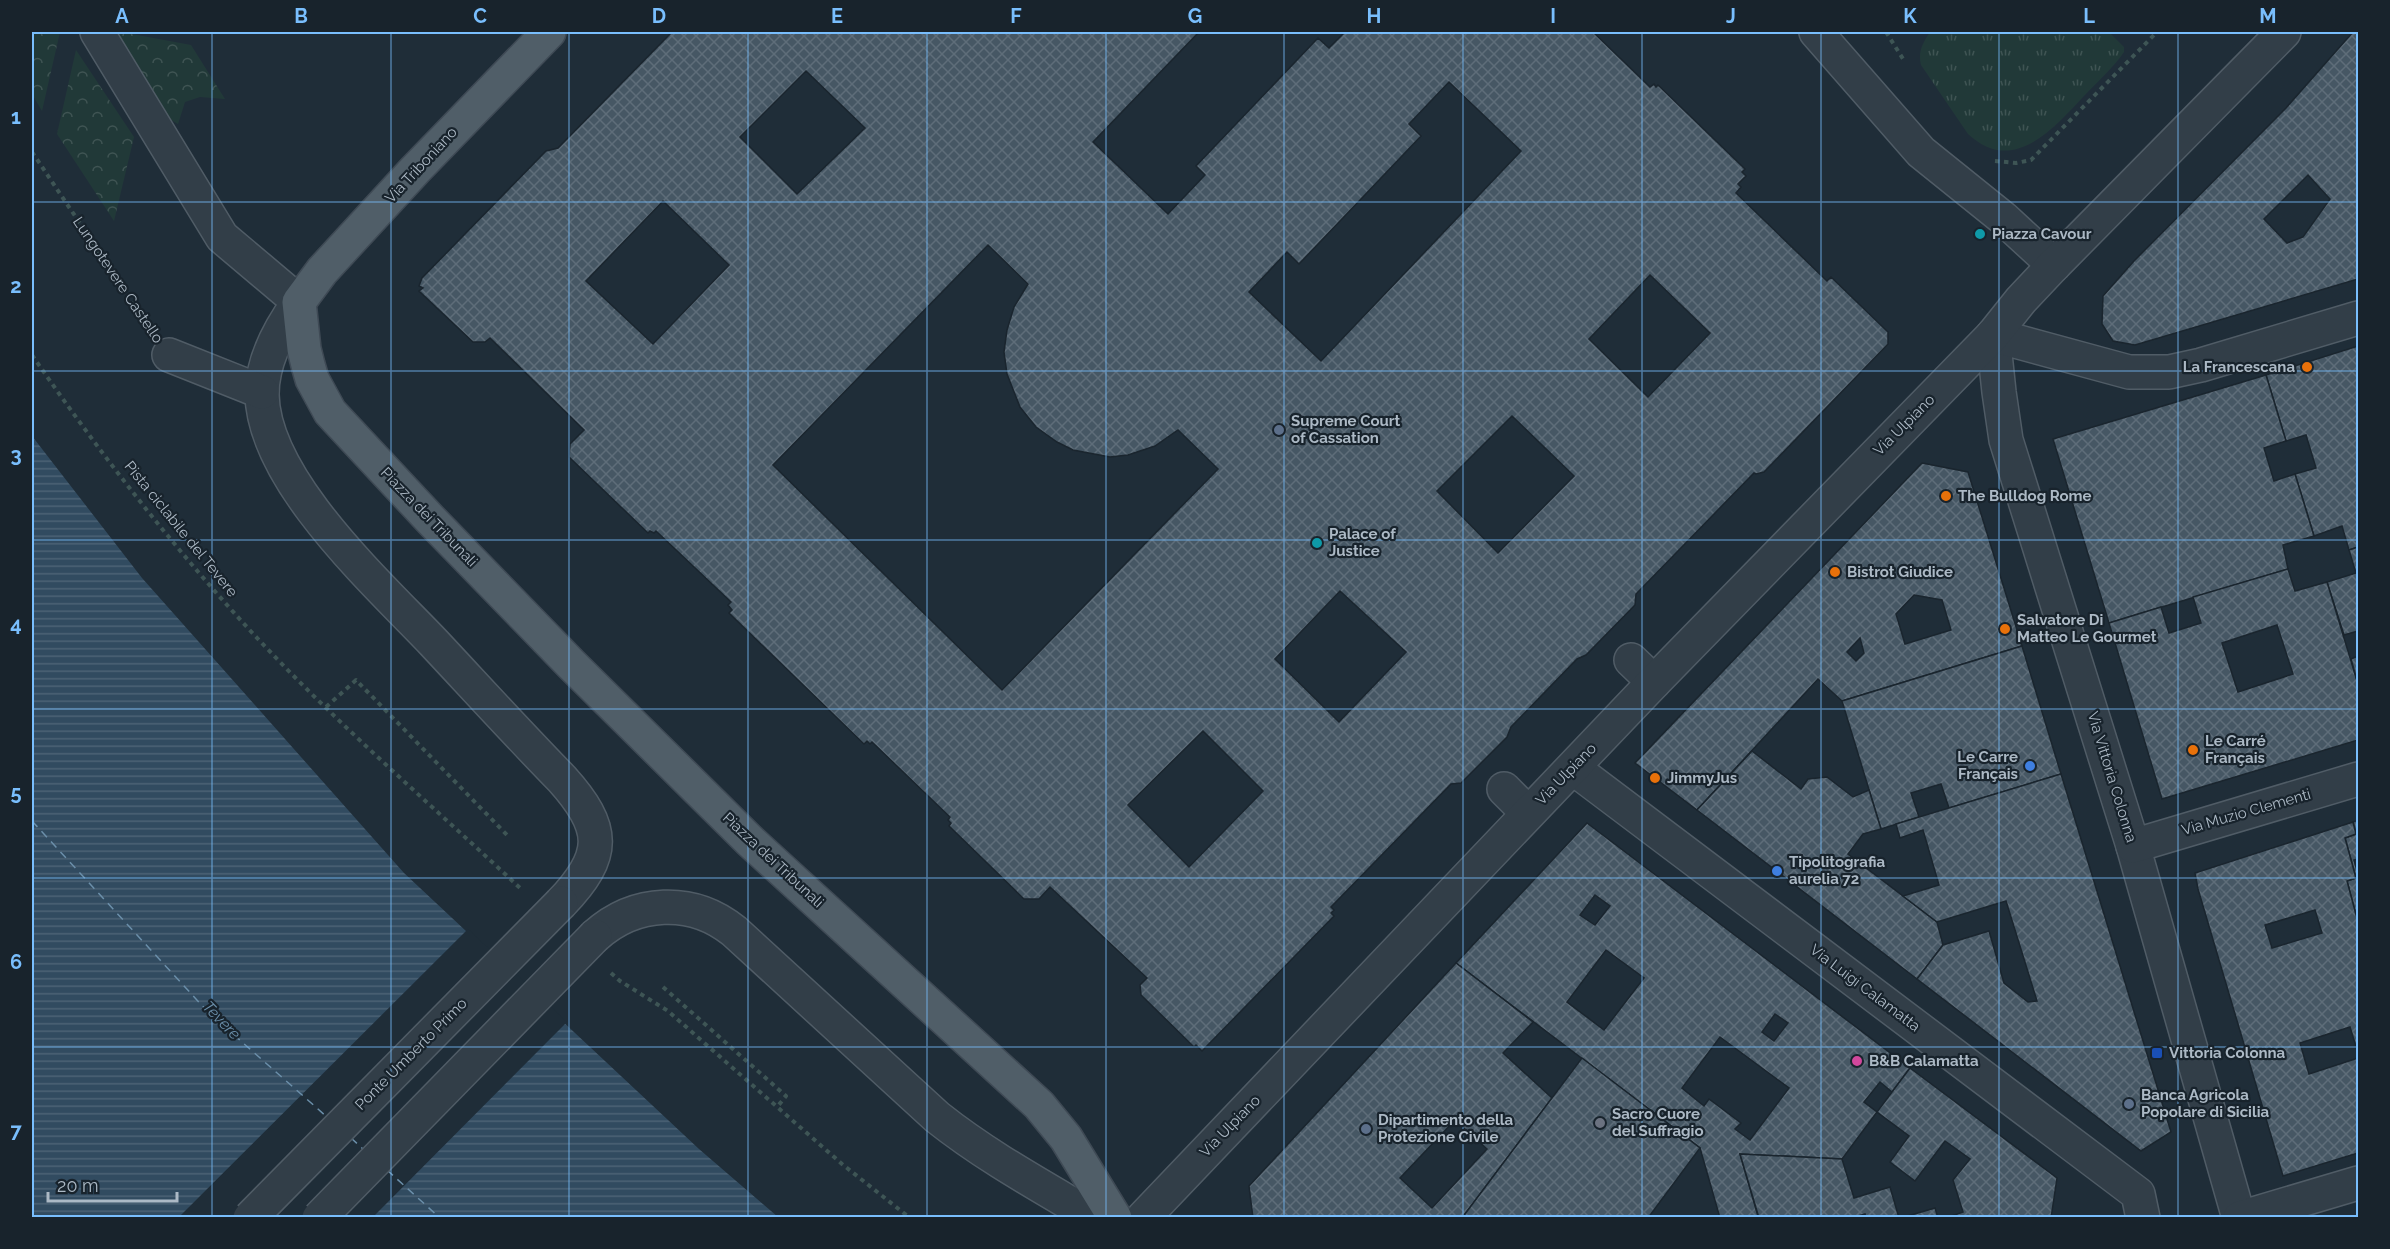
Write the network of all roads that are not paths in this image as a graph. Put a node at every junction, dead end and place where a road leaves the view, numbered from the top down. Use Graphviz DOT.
graph roads {
  1 [pos="97,32"];
  2 [pos="549,32"];
  3 [pos="1816,32"];
  4 [pos="2284,32"];
  5 [pos="2054,266"];
  6 [pos="299,303"];
  7 [pos="2358,318"];
  8 [pos="1993,335"];
  9 [pos="169,355"];
  10 [pos="262,392"];
  11 [pos="1631,660"];
  12 [pos="1654,682"];
  13 [pos="1573,768"];
  14 [pos="2358,779"];
  15 [pos="1504,789"];
  16 [pos="1528,813"];
  17 [pos="2133,846"];
  18 [pos="2358,1183"];
  19 [pos="250,1218"];
  20 [pos="319,1218"];
  21 [pos="1095,1218"];
  22 [pos="1115,1218"];
  23 [pos="1143,1218"];
  24 [pos="2143,1218"];
  25 [pos="2239,1218"];
  1 -- 6 [label="street"];
  2 -- 6 [label="main road, Via Triboniano"];
  3 -- 5 [label="street"];
  4 -- 5 [label="street"];
  5 -- 8 [label="street"];
  6 -- 10 [label="street"];
  6 -- 22 [label="main road, Piazza dei Tribunali"];
  7 -- 8 [label="street"];
  8 -- 12 [label="street, Via Ulpiano"];
  8 -- 17 [label="street, Via Vittoria Colonna"];
  9 -- 10 [label="street, Lungotevere Castello"];
  10 -- 19 [label="street, Ponte Umberto Primo, bridge"];
  11 -- 12 [label="street"];
  12 -- 13 [label="street, Via Ulpiano"];
  13 -- 16 [label="street, Via Ulpiano"];
  13 -- 24 [label="street, Via Luigi Calamatta"];
  14 -- 17 [label="street, Via Muzio Clementi"];
  15 -- 16 [label="street"];
  16 -- 23 [label="street, Via Ulpiano"];
  17 -- 25 [label="street, Via Vittoria Colonna"];
  18 -- 25 [label="street"];
  20 -- 21 [label="street, bridge"];
}
